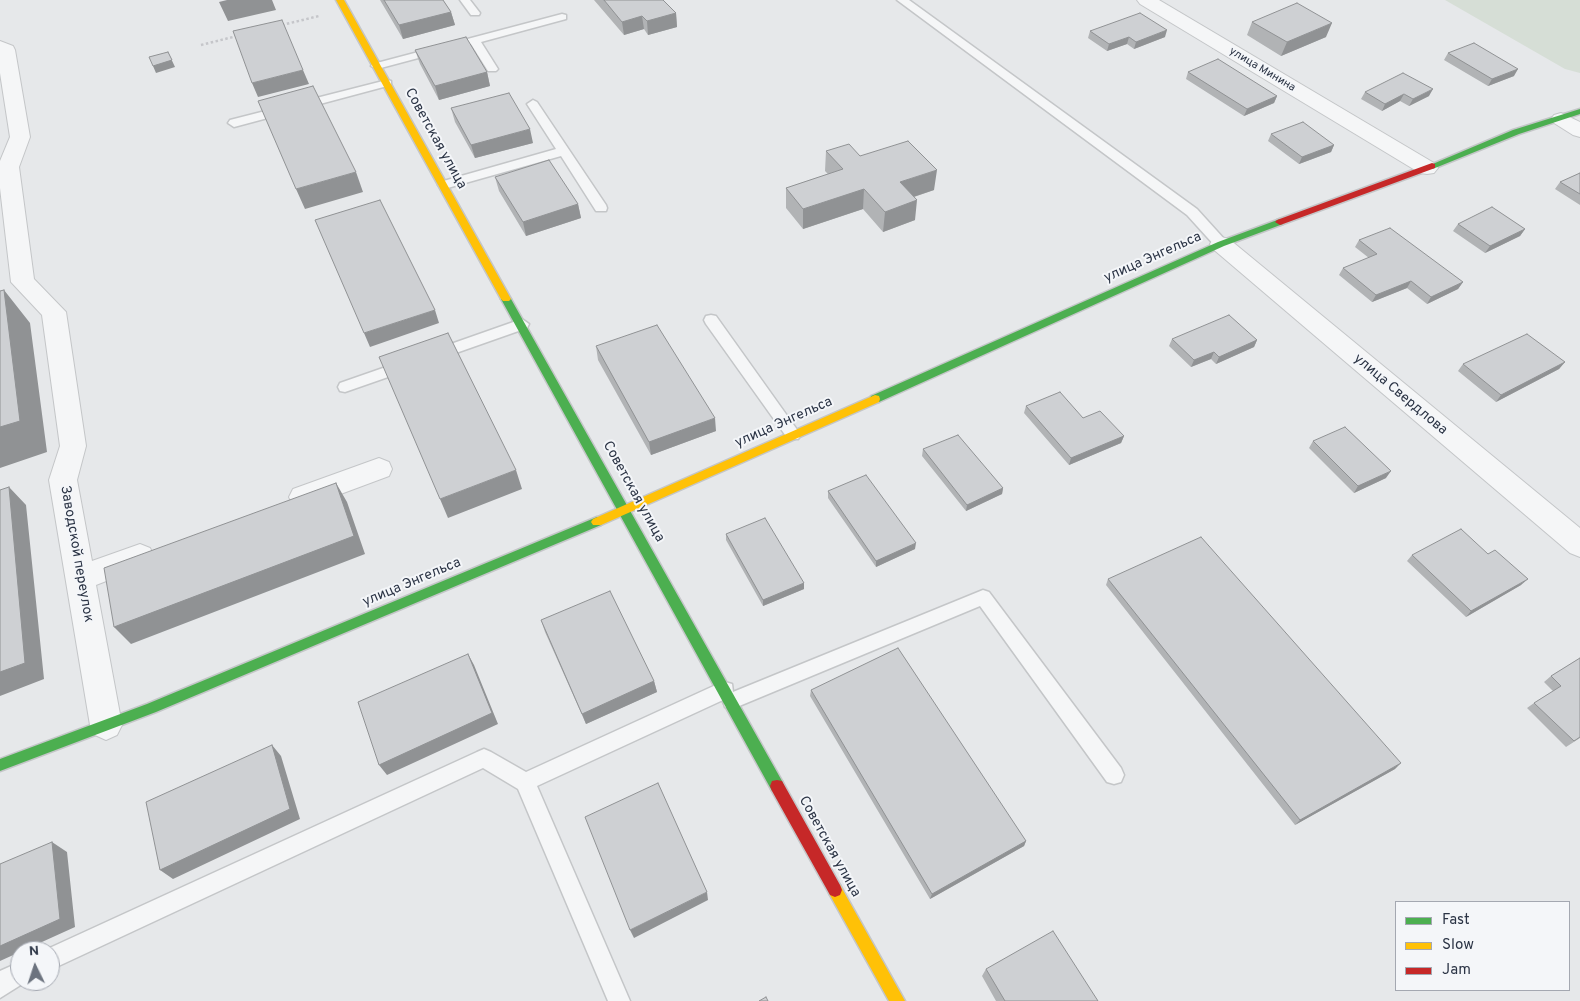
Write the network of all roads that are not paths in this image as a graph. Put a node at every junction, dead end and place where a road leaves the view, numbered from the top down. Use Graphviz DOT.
graph roads {
  1 [pos="465,0"];
  2 [pos="902,0"];
  3 [pos="1146,0"];
  4 [pos="343,5"];
  5 [pos="475,13"];
  6 [pos="562,18"];
  7 [pos="474,40"];
  8 [pos="0,47"];
  9 [pos="377,66"];
  10 [pos="492,69"];
  11 [pos="387,83"];
  12 [pos="533,104"];
  13 [pos="1580,111"];
  14 [pos="1561,119"];
  15 [pos="234,123"];
  16 [pos="1580,131"];
  17 [pos="563,151"];
  18 [pos="1427,168"];
  19 [pos="444,185"];
  20 [pos="601,208"];
  21 [pos="1221,244"];
  22 [pos="711,320"];
  23 [pos="522,324"];
  24 [pos="345,387"];
  25 [pos="793,435"];
  26 [pos="379,469"];
  27 [pos="276,507"];
  28 [pos="626,510"];
  29 [pos="1580,545"];
  30 [pos="164,547"];
  31 [pos="80,578"];
  32 [pos="729,696"];
  33 [pos="106,725"];
  34 [pos="0,766"];
  35 [pos="1114,775"];
  36 [pos="525,782"];
  37 [pos="60,954"];
  38 [pos="10,978"];
  39 [pos="0,987"];
  40 [pos="620,1001"];
  41 [pos="897,1001"];
  1 -- 5 [label="lane"];
  2 -- 21 [label="lane"];
  3 -- 18 [label="street, улица Минина"];
  4 -- 9 [label="street, Советская улица"];
  6 -- 7 [label="lane"];
  7 -- 9 [label="lane"];
  7 -- 10 [label="lane"];
  8 -- 31 [label="street, Заводской переулок"];
  9 -- 11 [label="street, Советская улица"];
  11 -- 15 [label="lane"];
  11 -- 19 [label="street, Советская улица"];
  12 -- 17 [label="lane"];
  13 -- 14 [label="street, улица Энгельса"];
  14 -- 16 [label="street"];
  14 -- 18 [label="street, улица Энгельса"];
  17 -- 19 [label="lane"];
  17 -- 20 [label="lane"];
  18 -- 21 [label="street, улица Энгельса"];
  19 -- 23 [label="street, Советская улица"];
  21 -- 25 [label="street, улица Энгельса"];
  21 -- 29 [label="street, улица Свердлова"];
  22 -- 25 [label="lane"];
  23 -- 24 [label="lane"];
  23 -- 28 [label="street, Советская улица"];
  25 -- 28 [label="street, улица Энгельса"];
  26 -- 27 [label="street"];
  28 -- 32 [label="street, Советская улица"];
  28 -- 33 [label="street, улица Энгельса"];
  30 -- 31 [label="street"];
  31 -- 33 [label="street, Заводской переулок"];
  32 -- 35 [label="lane"];
  32 -- 36 [label="lane"];
  32 -- 41 [label="street, Советская улица"];
  33 -- 34 [label="street, улица Энгельса"];
  36 -- 37 [label="lane"];
  36 -- 40 [label="lane"];
  38 -- 39 [label="lane"];
}
